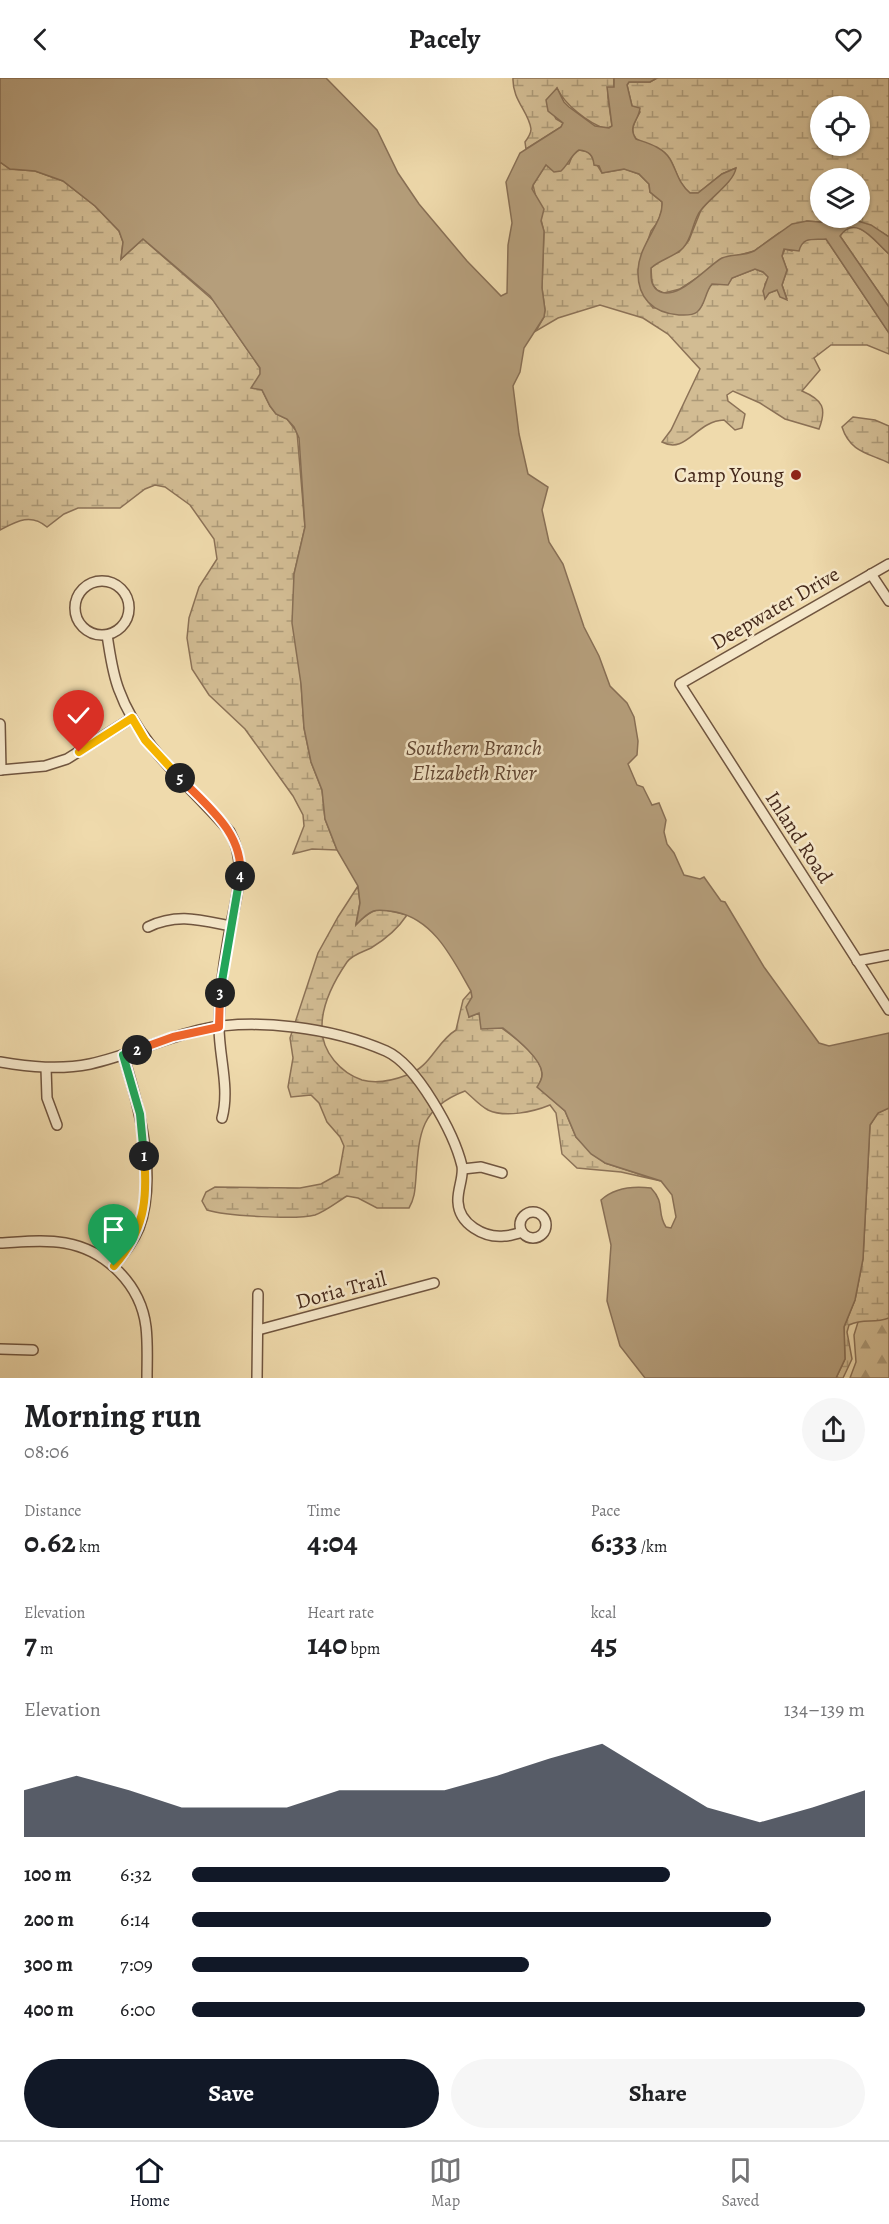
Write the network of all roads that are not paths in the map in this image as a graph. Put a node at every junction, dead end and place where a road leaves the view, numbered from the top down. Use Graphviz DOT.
graph roads {
  1 [pos="889,564"];
  2 [pos="871,574"];
  3 [pos="889,602"];
  4 [pos="107,635"];
  5 [pos="680,684"];
  6 [pos="132,718"];
  7 [pos="0,724"];
  8 [pos="1,770"];
  9 [pos="230,926"];
  10 [pos="148,927"];
  11 [pos="889,955"];
  12 [pos="857,961"];
  13 [pos="889,1010"];
  14 [pos="219,1027"];
  15 [pos="123,1055"];
  16 [pos="0,1062"];
  17 [pos="46,1068"];
  18 [pos="222,1118"];
  19 [pos="57,1125"];
  20 [pos="463,1169"];
  21 [pos="502,1173"];
  22 [pos="522,1232"];
  23 [pos="0,1243"];
  24 [pos="114,1266"];
  25 [pos="434,1283"];
  26 [pos="258,1294"];
  27 [pos="258,1330"];
  28 [pos="0,1349"];
  29 [pos="33,1350"];
  30 [pos="147,1378"];
  31 [pos="257,1378"];
  1 -- 2 [label="street, Deepwater Drive"];
  2 -- 3 [label="street"];
  2 -- 5 [label="street, Deepwater Drive"];
  4 -- 4 [label="street"];
  4 -- 6 [label="street"];
  5 -- 12 [label="street, Inland Road"];
  6 -- 8 [label="street"];
  6 -- 9 [label="street"];
  7 -- 8 [label="street"];
  9 -- 10 [label="street"];
  9 -- 14 [label="street"];
  11 -- 12 [label="street"];
  12 -- 13 [label="street, Inland Road"];
  14 -- 15 [label="street"];
  14 -- 18 [label="street"];
  14 -- 20 [label="street"];
  15 -- 17 [label="street"];
  15 -- 24 [label="street"];
  16 -- 17 [label="street"];
  17 -- 19 [label="street"];
  20 -- 21 [label="street"];
  20 -- 22 [label="street"];
  23 -- 24 [label="street"];
  24 -- 30 [label="street"];
  25 -- 27 [label="street, Doria Trail"];
  26 -- 27 [label="street"];
  27 -- 31 [label="street"];
  28 -- 29 [label="street"];
}
